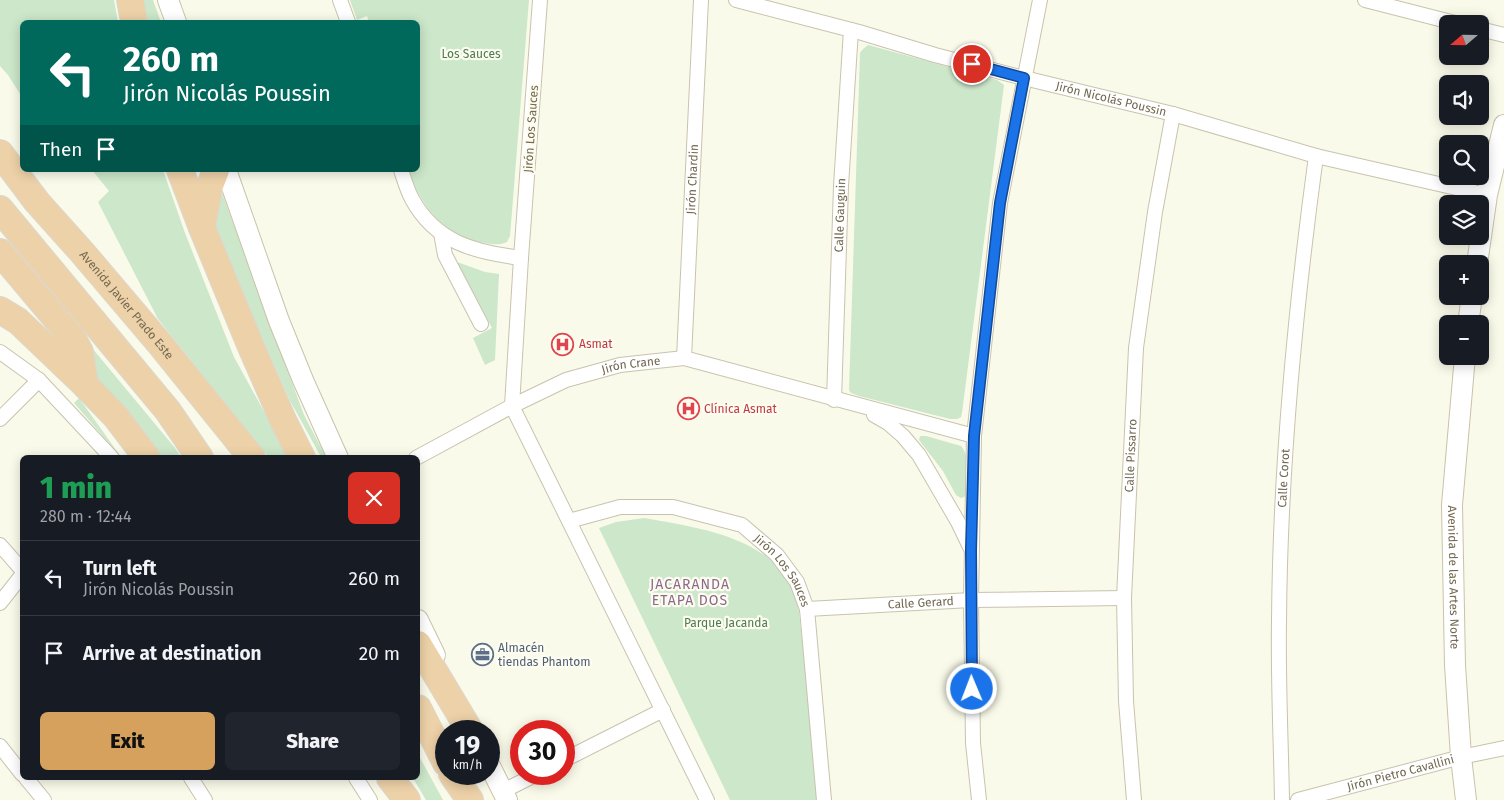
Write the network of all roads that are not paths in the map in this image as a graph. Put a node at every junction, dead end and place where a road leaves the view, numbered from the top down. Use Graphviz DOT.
graph roads {
  1 [pos="130,0"];
  2 [pos="168,0"];
  3 [pos="340,0"];
  4 [pos="540,0"];
  5 [pos="701,0"];
  6 [pos="736,0"];
  7 [pos="1040,0"];
  8 [pos="1365,0"];
  9 [pos="1439,19"];
  10 [pos="134,20"];
  11 [pos="175,20"];
  12 [pos="347,20"];
  13 [pos="851,30"];
  14 [pos="1489,31"];
  15 [pos="1504,35"];
  16 [pos="1024,78"];
  17 [pos="1173,114"];
  18 [pos="1504,126"];
  19 [pos="0,153"];
  20 [pos="1316,156"];
  21 [pos="181,172"];
  22 [pos="215,172"];
  23 [pos="227,172"];
  24 [pos="402,172"];
  25 [pos="1487,195"];
  26 [pos="0,209"];
  27 [pos="202,228"];
  28 [pos="442,233"];
  29 [pos="0,252"];
  30 [pos="521,258"];
  31 [pos="0,310"];
  32 [pos="481,324"];
  33 [pos="0,352"];
  34 [pos="684,358"];
  35 [pos="1464,365"];
  36 [pos="39,380"];
  37 [pos="86,385"];
  38 [pos="834,400"];
  39 [pos="512,406"];
  40 [pos="861,407"];
  41 [pos="116,417"];
  42 [pos="0,419"];
  43 [pos="284,420"];
  44 [pos="974,436"];
  45 [pos="109,455"];
  46 [pos="128,455"];
  47 [pos="145,455"];
  48 [pos="198,455"];
  49 [pos="250,455"];
  50 [pos="301,455"];
  51 [pos="306,455"];
  52 [pos="337,455"];
  53 [pos="420,456"];
  54 [pos="569,521"];
  55 [pos="0,545"];
  56 [pos="971,550"];
  57 [pos="20,568"];
  58 [pos="20,578"];
  59 [pos="1124,598"];
  60 [pos="971,600"];
  61 [pos="0,603"];
  62 [pos="807,609"];
  63 [pos="420,624"];
  64 [pos="420,647"];
  65 [pos="663,710"];
  66 [pos="420,712"];
  67 [pos="464,720"];
  68 [pos="466,720"];
  69 [pos="435,741"];
  70 [pos="0,746"];
  71 [pos="1504,748"];
  72 [pos="575,754"];
  73 [pos="1461,757"];
  74 [pos="20,771"];
  75 [pos="28,780"];
  76 [pos="192,780"];
  77 [pos="357,780"];
  78 [pos="392,780"];
  79 [pos="396,780"];
  80 [pos="459,785"];
  81 [pos="520,785"];
  82 [pos="505,795"];
  83 [pos="44,800"];
  84 [pos="205,800"];
  85 [pos="370,800"];
  86 [pos="407,800"];
  87 [pos="468,800"];
  88 [pos="707,800"];
  89 [pos="824,800"];
  90 [pos="979,800"];
  91 [pos="1134,800"];
  92 [pos="1282,800"];
  93 [pos="1298,800"];
  94 [pos="1466,800"];
  1 -- 10 [label="highway"];
  2 -- 11 [label="street"];
  3 -- 12 [label="street"];
  4 -- 30 [label="street, Jirón Los Sauces"];
  5 -- 34 [label="street, Jirón Chardin"];
  6 -- 13 [label="street, Jirón Nicolás Poussin"];
  7 -- 16 [label="street"];
  8 -- 9 [label="street"];
  13 -- 16 [label="street, Jirón Nicolás Poussin"];
  13 -- 38 [label="street, Calle Gauguin"];
  14 -- 15 [label="street"];
  16 -- 17 [label="street, Jirón Nicolás Poussin"];
  16 -- 44 [label="street"];
  17 -- 20 [label="street, Jirón Nicolás Poussin"];
  17 -- 59 [label="street, Calle Pissarro"];
  18 -- 25 [label="street"];
  19 -- 49 [label="highway, Avenida Javier Prado Este"];
  20 -- 25 [label="street, Jirón Nicolás Poussin"];
  20 -- 92 [label="street, Calle Corot"];
  21 -- 27 [label="highway"];
  22 -- 27 [label="highway"];
  23 -- 52 [label="street"];
  24 -- 28 [label="street"];
  26 -- 48 [label="highway"];
  27 -- 43 [label="highway"];
  28 -- 30 [label="street"];
  28 -- 32 [label="street"];
  29 -- 37 [label="highway"];
  30 -- 39 [label="street, Jirón Los Sauces"];
  31 -- 37 [label="highway"];
  33 -- 36 [label="street"];
  34 -- 38 [label="street, Jirón Crane"];
  34 -- 39 [label="street, Jirón Crane"];
  35 -- 73 [label="street, Avenida de las Artes Norte"];
  36 -- 42 [label="street"];
  36 -- 45 [label="street"];
  37 -- 41 [label="highway"];
  38 -- 40 [label="street, Jirón Crane"];
  39 -- 53 [label="street, Jirón Crane"];
  39 -- 54 [label="street, Jirón Los Sauces"];
  40 -- 44 [label="street, Jirón Crane"];
  40 -- 56 [label="street, Jirón Crane"];
  41 -- 46 [label="highway"];
  41 -- 47 [label="highway"];
  43 -- 50 [label="highway"];
  43 -- 51 [label="highway"];
  44 -- 56 [label="street"];
  54 -- 62 [label="street, Jirón Los Sauces"];
  54 -- 65 [label="street, Jirón Los Sauces"];
  55 -- 57 [label="street"];
  56 -- 60 [label="street"];
  58 -- 61 [label="street"];
  59 -- 60 [label="street, Calle Gerard"];
  59 -- 91 [label="street, Calle Pissarro"];
  60 -- 62 [label="street, Calle Gerard"];
  60 -- 90 [label="street"];
  62 -- 89 [label="street, Jirón Los Sauces"];
  63 -- 68 [label="street"];
  64 -- 67 [label="highway"];
  65 -- 72 [label="street"];
  65 -- 88 [label="street, Jirón Los Sauces"];
  66 -- 69 [label="highway"];
  70 -- 74 [label="street"];
  71 -- 73 [label="street, Jirón Pietro Cavallini"];
  73 -- 93 [label="street, Jirón Pietro Cavallini"];
  73 -- 94 [label="street, Avenida de las Artes Norte"];
  75 -- 83 [label="street"];
  76 -- 84 [label="street"];
  77 -- 85 [label="street"];
  78 -- 86 [label="highway"];
  79 -- 86 [label="highway"];
  80 -- 87 [label="highway"];
  81 -- 82 [label="street"];
}
